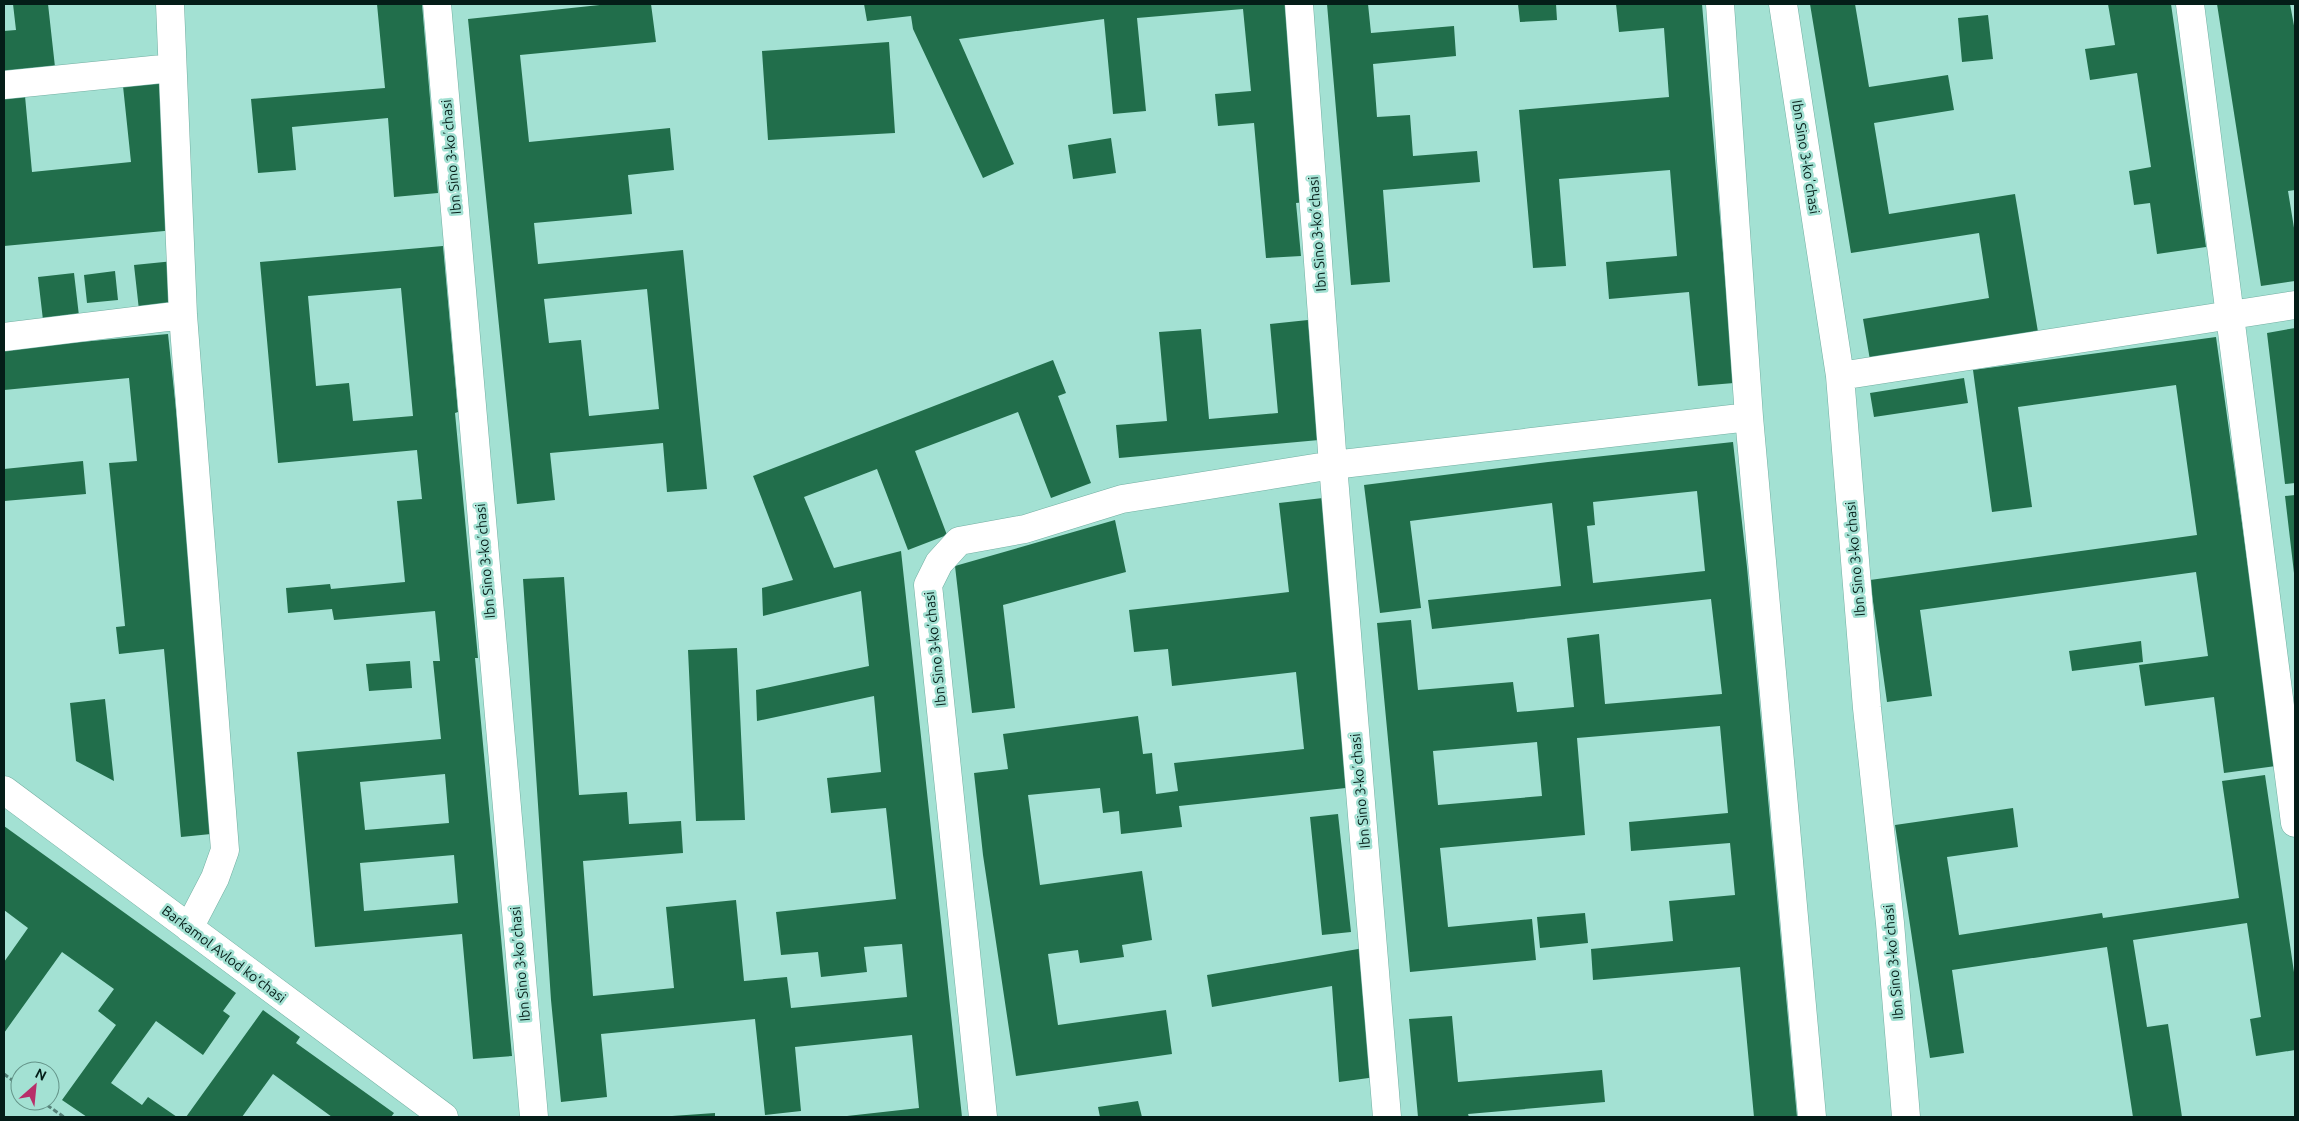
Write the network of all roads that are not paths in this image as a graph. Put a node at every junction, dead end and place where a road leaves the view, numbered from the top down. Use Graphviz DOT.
graph roads {
  1 [pos="170,4"];
  2 [pos="437,4"];
  3 [pos="1299,4"];
  4 [pos="1720,4"];
  5 [pos="1783,4"];
  6 [pos="2190,4"];
  7 [pos="172,68"];
  8 [pos="4,85"];
  9 [pos="2295,305"];
  10 [pos="183,315"];
  11 [pos="2230,316"];
  12 [pos="4,337"];
  13 [pos="1840,376"];
  14 [pos="1749,417"];
  15 [pos="1334,465"];
  16 [pos="4,790"];
  17 [pos="2295,823"];
  18 [pos="189,928"];
  19 [pos="444,1117"];
  20 [pos="534,1117"];
  21 [pos="983,1117"];
  22 [pos="1387,1117"];
  23 [pos="1812,1117"];
  24 [pos="1906,1117"];
  1 -- 7 [label="street"];
  2 -- 20 [label="street, Ibn Sino 3-koʼchasi"];
  3 -- 15 [label="street, Ibn Sino 3-koʼchasi"];
  4 -- 14 [label="street"];
  5 -- 13 [label="street, Ibn Sino 3-koʼchasi"];
  6 -- 11 [label="street"];
  7 -- 8 [label="street"];
  7 -- 10 [label="street"];
  9 -- 11 [label="street"];
  10 -- 12 [label="street"];
  10 -- 18 [label="street"];
  11 -- 13 [label="street"];
  11 -- 17 [label="street"];
  13 -- 24 [label="street, Ibn Sino 3-koʼchasi"];
  14 -- 15 [label="street, Ibn Sino 3-koʼchasi"];
  14 -- 23 [label="street"];
  15 -- 21 [label="street, Ibn Sino 3-koʼchasi"];
  15 -- 22 [label="street, Ibn Sino 3-koʼchasi"];
  16 -- 18 [label="street, Barkamol Avlod koʻchasi"];
  18 -- 19 [label="street, Barkamol Avlod koʻchasi"];
}
